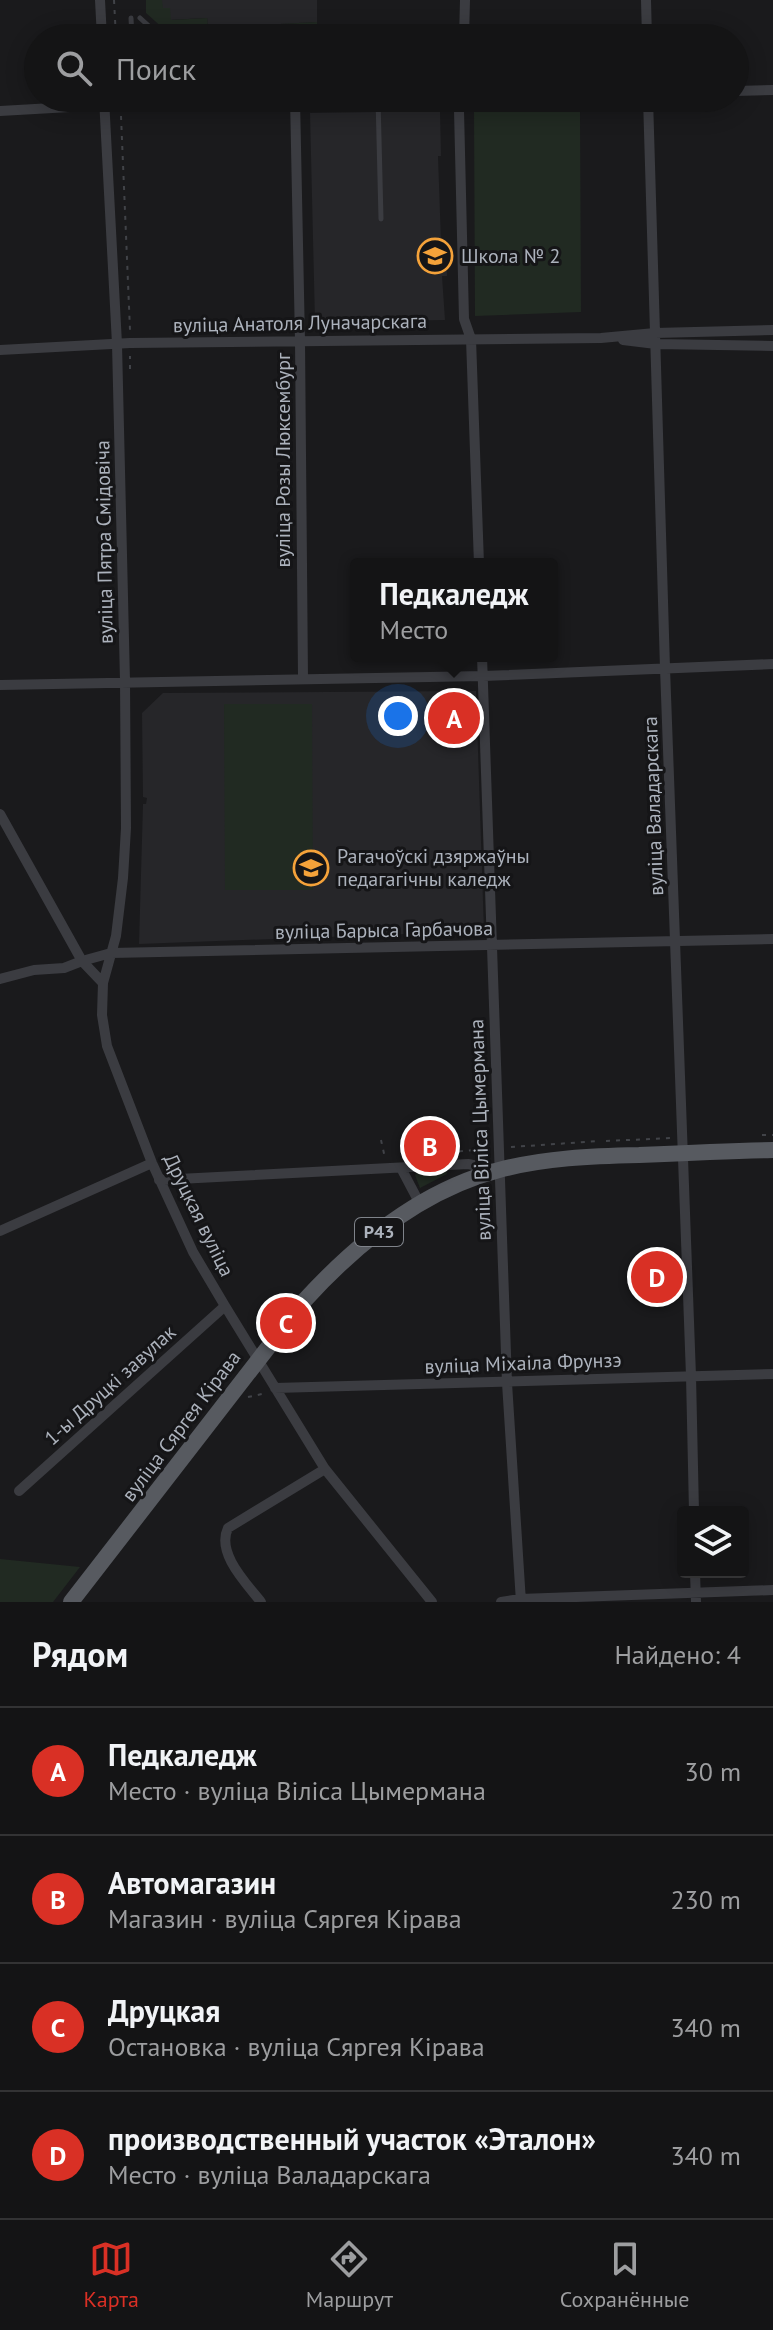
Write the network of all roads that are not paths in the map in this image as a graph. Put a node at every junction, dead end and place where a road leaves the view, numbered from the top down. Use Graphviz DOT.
graph roads {
  1 [pos="100,0"];
  2 [pos="465,0"];
  3 [pos="646,0"];
  4 [pos="131,18"];
  5 [pos="140,18"];
  6 [pos="101,24"];
  7 [pos="131,24"];
  8 [pos="147,24"];
  9 [pos="464,24"];
  10 [pos="647,24"];
  11 [pos="773,90"];
  12 [pos="749,91"];
  13 [pos="24,109"];
  14 [pos="0,111"];
  15 [pos="105,112"];
  16 [pos="297,112"];
  17 [pos="378,112"];
  18 [pos="459,112"];
  19 [pos="648,112"];
  20 [pos="381,219"];
  21 [pos="773,330"];
  22 [pos="655,338"];
  23 [pos="471,339"];
  24 [pos="300,341"];
  25 [pos="117,344"];
  26 [pos="773,346"];
  27 [pos="0,350"];
  28 [pos="479,558"];
  29 [pos="482,662"];
  30 [pos="773,664"];
  31 [pos="665,668"];
  32 [pos="483,676"];
  33 [pos="303,678"];
  34 [pos="125,681"];
  35 [pos="0,685"];
  36 [pos="0,814"];
  37 [pos="773,939"];
  38 [pos="676,940"];
  39 [pos="491,946"];
  40 [pos="111,953"];
  41 [pos="82,961"];
  42 [pos="0,979"];
  43 [pos="103,983"];
  44 [pos="773,1150"];
  45 [pos="681,1153"];
  46 [pos="152,1163"];
  47 [pos="401,1168"];
  48 [pos="499,1170"];
  49 [pos="159,1180"];
  50 [pos="420,1204"];
  51 [pos="0,1231"];
  52 [pos="225,1306"];
  53 [pos="257,1360"];
  54 [pos="773,1374"];
  55 [pos="691,1376"];
  56 [pos="507,1383"];
  57 [pos="275,1388"];
  58 [pos="325,1469"];
  59 [pos="19,1491"];
  60 [pos="694,1506"];
  61 [pos="773,1590"];
  62 [pos="696,1597"];
  63 [pos="521,1600"];
  64 [pos="71,1602"];
  65 [pos="261,1602"];
  66 [pos="432,1602"];
  67 [pos="501,1602"];
  1 -- 6 [label="street"];
  2 -- 9 [label="street"];
  3 -- 10 [label="street"];
  4 -- 7 [label="lane"];
  5 -- 8 [label="lane"];
  11 -- 12 [label="street"];
  13 -- 14 [label="street"];
  15 -- 25 [label="street, вуліца Пятра Смідовіча"];
  16 -- 24 [label="street, вуліца Розы Люксембург"];
  17 -- 20 [label="lane"];
  18 -- 23 [label="street"];
  19 -- 22 [label="street, вуліца Валадарскага"];
  21 -- 22 [label="street, вуліца Анатоля Луначарскага"];
  22 -- 23 [label="street, вуліца Анатоля Луначарскага"];
  22 -- 26 [label="street, вуліца Анатоля Луначарскага"];
  22 -- 31 [label="street, вуліца Валадарскага"];
  23 -- 24 [label="street, вуліца Анатоля Луначарскага"];
  23 -- 28 [label="street"];
  24 -- 25 [label="street, вуліца Анатоля Луначарскага"];
  24 -- 33 [label="street, вуліца Розы Люксембург"];
  25 -- 27 [label="street, вуліца Анатоля Луначарскага"];
  25 -- 34 [label="street, вуліца Пятра Смідовіча"];
  29 -- 32 [label="street, вуліца Віліса Цымермана"];
  30 -- 31 [label="street"];
  31 -- 32 [label="street"];
  31 -- 38 [label="street, вуліца Валадарскага"];
  32 -- 33 [label="street"];
  32 -- 39 [label="street, вуліца Віліса Цымермана"];
  33 -- 34 [label="street"];
  34 -- 35 [label="street"];
  34 -- 40 [label="street, вуліца Пятра Смідовіча"];
  36 -- 41 [label="street"];
  37 -- 38 [label="street, вуліца Барыса Гарбачова"];
  38 -- 39 [label="street, вуліца Барыса Гарбачова"];
  38 -- 45 [label="street, вуліца Валадарскага"];
  39 -- 40 [label="street, вуліца Барыса Гарбачова"];
  39 -- 48 [label="street, вуліца Віліса Цымермана"];
  40 -- 41 [label="street, вуліца Барыса Гарбачова"];
  40 -- 43 [label="street, вуліца Пятра Смідовіча"];
  41 -- 42 [label="street, вуліца Барыса Гарбачова"];
  41 -- 43 [label="street"];
  43 -- 46 [label="street, Друцкая вуліца"];
  44 -- 45 [label="main road, вуліца Сяргея Кірава / Р43"];
  45 -- 48 [label="main road, вуліца Сяргея Кірава / Р43"];
  45 -- 55 [label="street, вуліца Валадарскага"];
  46 -- 49 [label="street, Друцкая вуліца"];
  46 -- 51 [label="street"];
  47 -- 48 [label="street"];
  47 -- 49 [label="street"];
  47 -- 50 [label="street"];
  48 -- 50 [label="main road, вуліца Сяргея Кірава / Р43"];
  48 -- 56 [label="street, вуліца Віліса Цымермана"];
  49 -- 52 [label="street, Друцкая вуліца"];
  50 -- 53 [label="main road, вуліца Сяргея Кірава / Р43"];
  52 -- 53 [label="street, Друцкая вуліца"];
  52 -- 59 [label="street, 1-ы Друцкі завулак"];
  53 -- 57 [label="street, Друцкая вуліца"];
  53 -- 64 [label="main road, вуліца Сяргея Кірава / Р43"];
  54 -- 55 [label="street, вуліца Міхаіла Фрунзэ"];
  55 -- 56 [label="street, вуліца Міхаіла Фрунзэ"];
  55 -- 60 [label="street, вуліца Валадарскага"];
  56 -- 57 [label="street, вуліца Міхаіла Фрунзэ"];
  56 -- 63 [label="street, вуліца Віліса Цымермана"];
  57 -- 58 [label="street, Друцкая вуліца"];
  58 -- 65 [label="street"];
  58 -- 66 [label="street, Друцкая вуліца"];
  61 -- 62 [label="street"];
  62 -- 63 [label="street"];
  63 -- 67 [label="street"];
}
